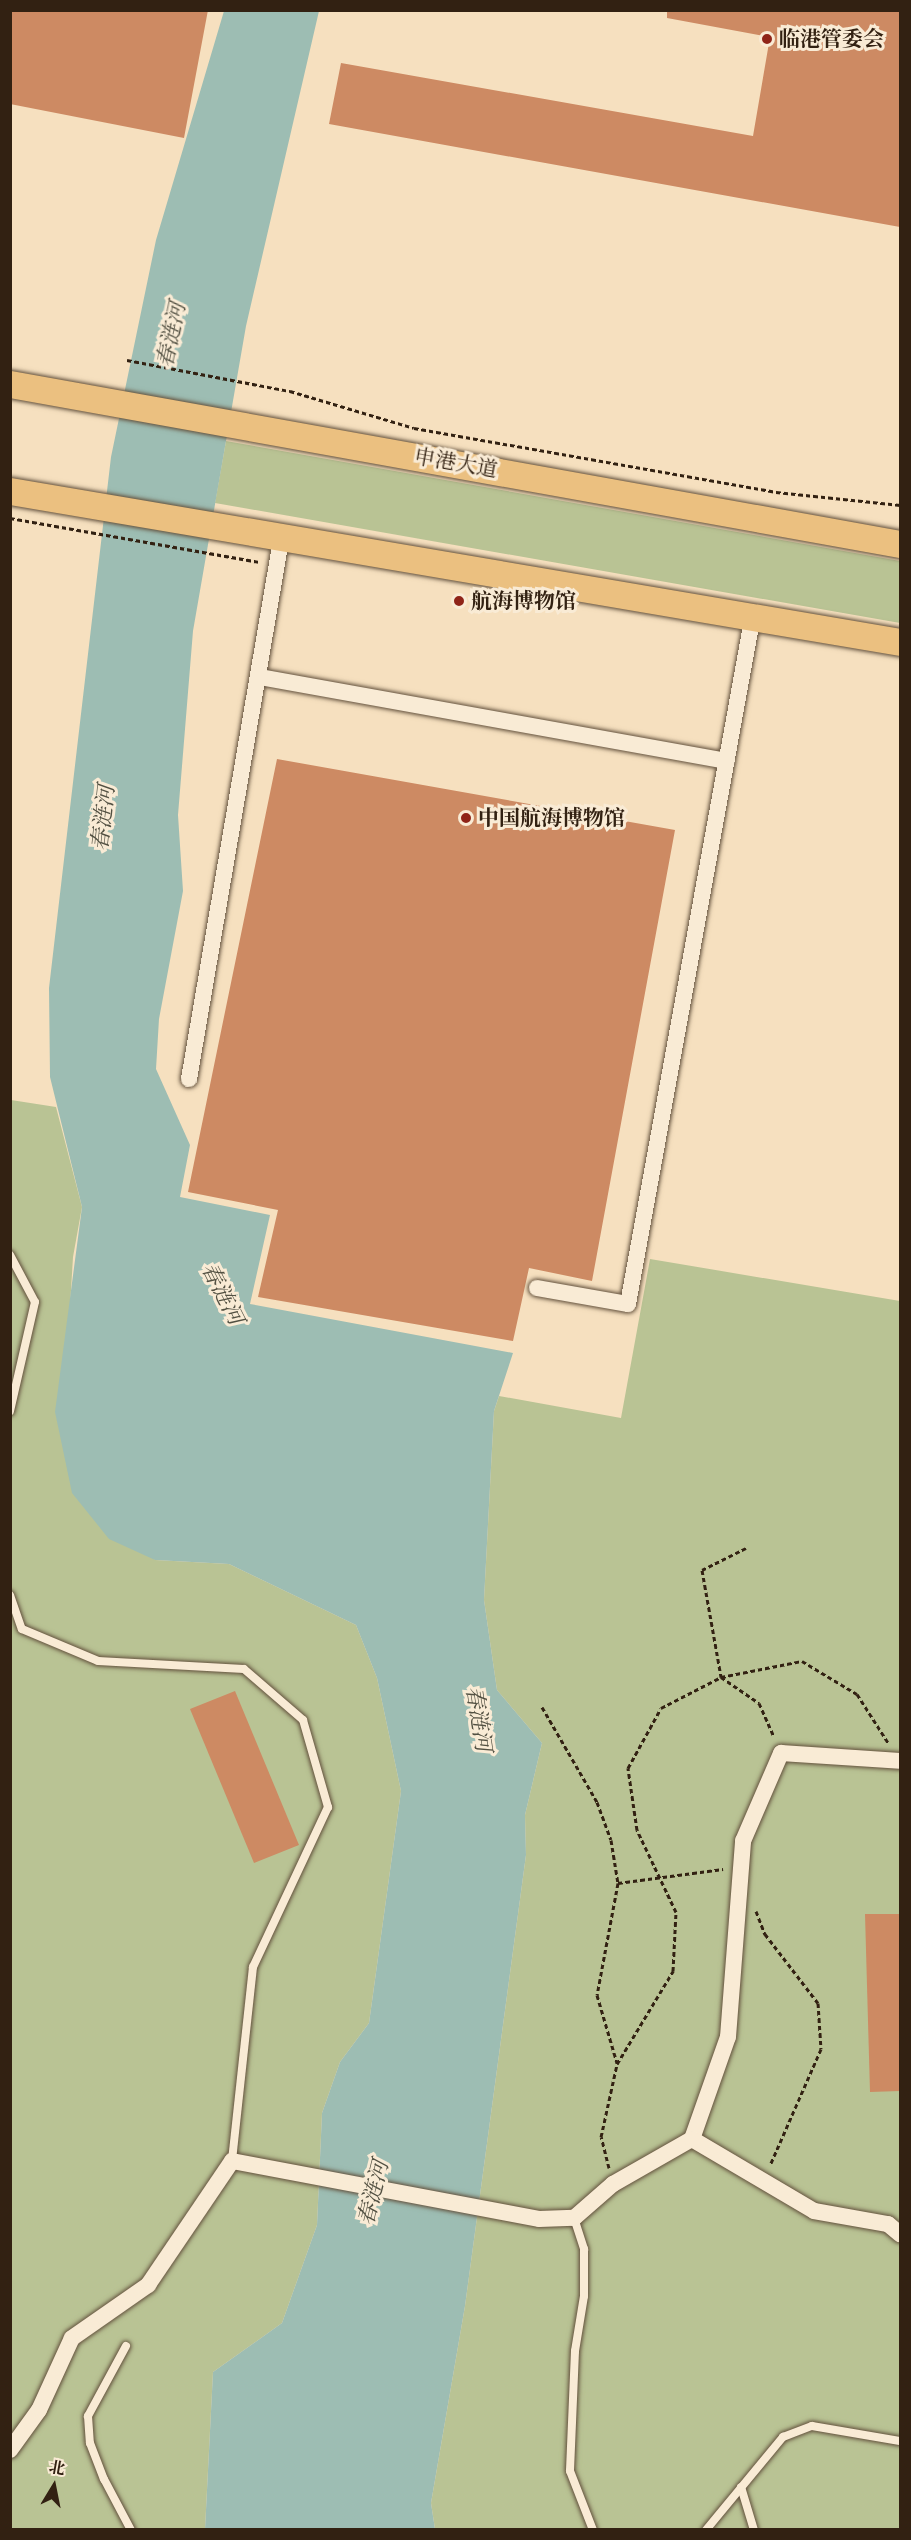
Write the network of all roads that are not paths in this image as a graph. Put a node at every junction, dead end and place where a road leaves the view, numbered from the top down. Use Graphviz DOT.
graph roads {
  1 [pos="10,384"];
  2 [pos="10,491"];
  3 [pos="281,540"];
  4 [pos="900,544"];
  5 [pos="753,615"];
  6 [pos="900,642"];
  7 [pos="260,677"];
  8 [pos="726,761"];
  9 [pos="189,1079"];
  10 [pos="10,1255"];
  11 [pos="537,1287"];
  12 [pos="10,1411"];
  13 [pos="10,1595"];
  14 [pos="900,1761"];
  15 [pos="692,2139"];
  16 [pos="232,2161"];
  17 [pos="574,2218"];
  18 [pos="900,2234"];
  19 [pos="126,2346"];
  20 [pos="900,2440"];
  21 [pos="10,2450"];
  22 [pos="741,2487"];
  23 [pos="131,2529"];
  24 [pos="593,2529"];
  25 [pos="706,2529"];
  26 [pos="754,2529"];
  1 -- 4 [label="main road, 申港大道"];
  2 -- 3 [label="main road"];
  3 -- 5 [label="main road"];
  3 -- 7 [label="street"];
  5 -- 6 [label="main road"];
  5 -- 8 [label="street"];
  7 -- 8 [label="street"];
  7 -- 9 [label="street"];
  8 -- 11 [label="street"];
  10 -- 12 [label="lane"];
  13 -- 16 [label="lane"];
  14 -- 15 [label="street"];
  15 -- 17 [label="street"];
  15 -- 18 [label="street"];
  16 -- 17 [label="street"];
  16 -- 21 [label="street"];
  17 -- 24 [label="lane"];
  19 -- 23 [label="lane"];
  20 -- 22 [label="lane"];
  22 -- 25 [label="lane"];
  22 -- 26 [label="lane"];
}
